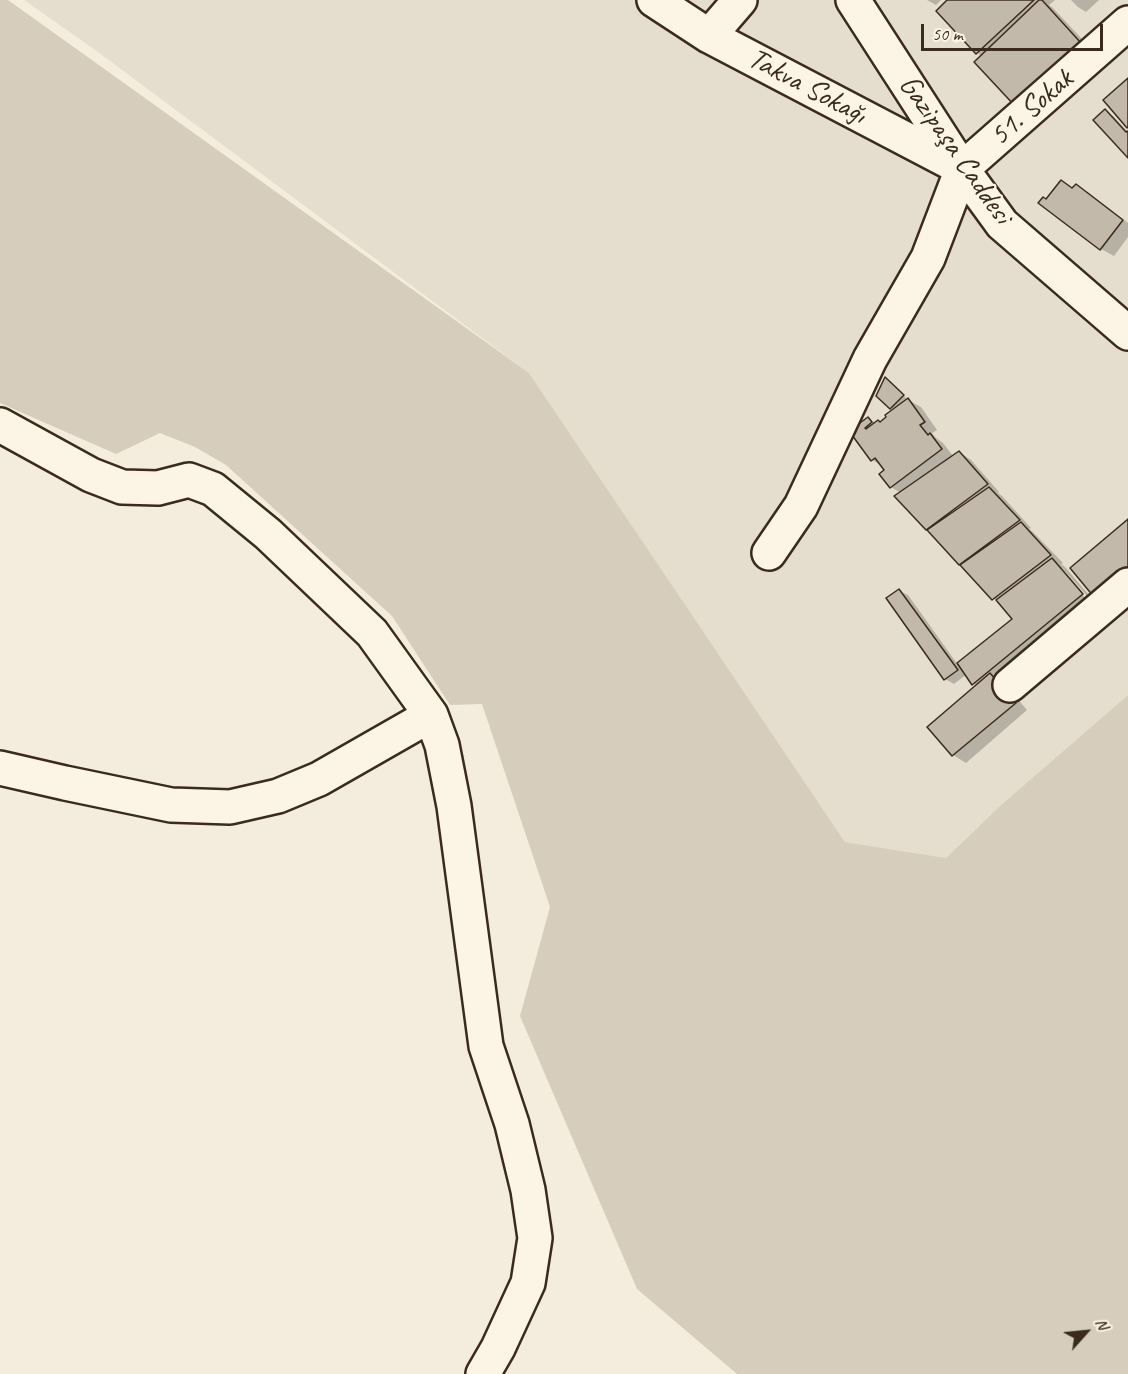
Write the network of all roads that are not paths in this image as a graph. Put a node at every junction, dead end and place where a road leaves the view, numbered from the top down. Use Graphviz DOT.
graph roads {
  1 [pos="654,0"];
  2 [pos="740,0"];
  3 [pos="853,0"];
  4 [pos="1128,23"];
  5 [pos="709,36"];
  6 [pos="962,169"];
  7 [pos="1128,333"];
  8 [pos="0,425"];
  9 [pos="770,553"];
  10 [pos="1128,585"];
  11 [pos="1010,685"];
  12 [pos="432,715"];
  13 [pos="0,768"];
  14 [pos="483,1374"];
  1 -- 5 [label="street, Takva Sokağı"];
  2 -- 5 [label="street"];
  3 -- 6 [label="street, Gazipaşa Caddesi"];
  4 -- 6 [label="street, 51. Sokak"];
  5 -- 6 [label="street, Takva Sokağı"];
  6 -- 7 [label="street, Gazipaşa Caddesi"];
  6 -- 9 [label="street"];
  8 -- 12 [label="street"];
  10 -- 11 [label="street"];
  12 -- 13 [label="street"];
  12 -- 14 [label="street"];
}
